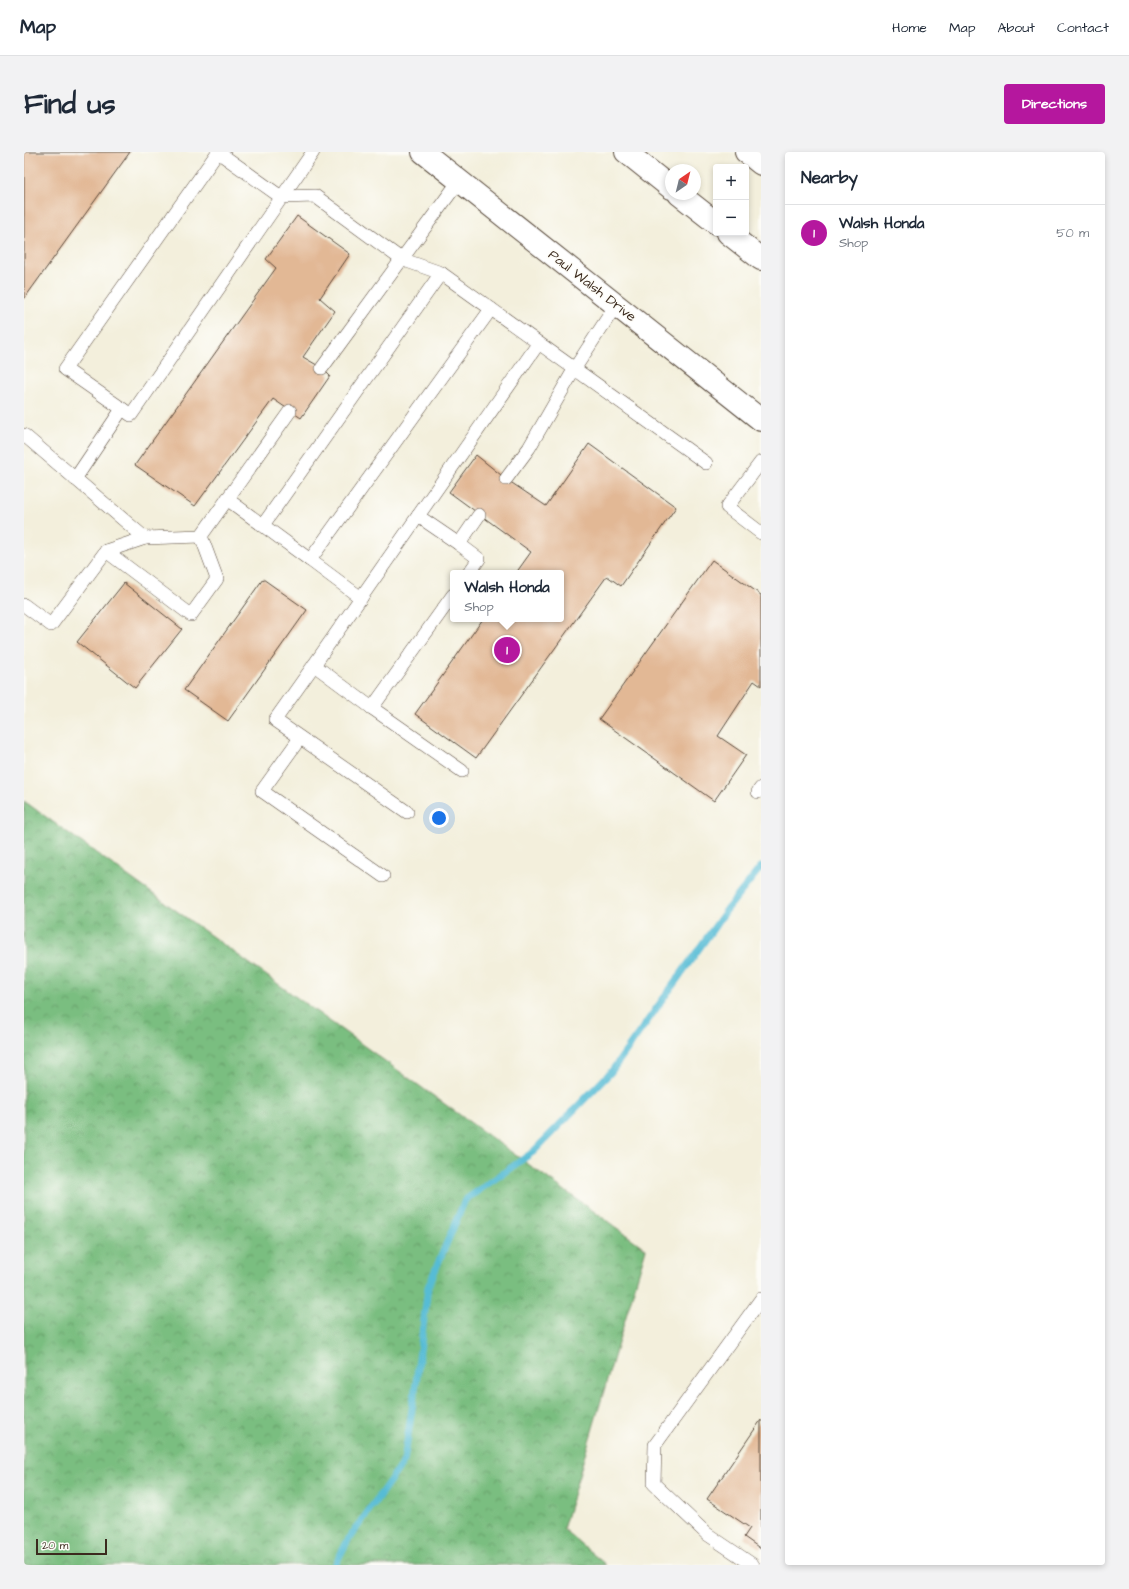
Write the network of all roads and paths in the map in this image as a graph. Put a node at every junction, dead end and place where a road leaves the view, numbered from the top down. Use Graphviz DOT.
graph roads {
  1 [pos="218,152"];
  2 [pos="313,152"];
  3 [pos="423,152"];
  4 [pos="626,152"];
  5 [pos="746,152"];
  6 [pos="761,164"];
  7 [pos="460,181"];
  8 [pos="665,183"];
  9 [pos="281,197"];
  10 [pos="686,200"];
  11 [pos="713,222"];
  12 [pos="732,236"];
  13 [pos="401,259"];
  14 [pos="761,259"];
  15 [pos="441,273"];
  16 [pos="616,305"];
  17 [pos="491,309"];
  18 [pos="538,344"];
  19 [pos="322,368"];
  20 [pos="575,368"];
  21 [pos="122,409"];
  22 [pos="290,411"];
  23 [pos="761,420"];
  24 [pos="24,435"];
  25 [pos="761,462"];
  26 [pos="706,463"];
  27 [pos="506,478"];
  28 [pos="75,480"];
  29 [pos="227,499"];
  30 [pos="479,515"];
  31 [pos="418,516"];
  32 [pos="263,525"];
  33 [pos="761,533"];
  34 [pos="201,536"];
  35 [pos="145,538"];
  36 [pos="459,544"];
  37 [pos="106,552"];
  38 [pos="310,560"];
  39 [pos="471,570"];
  40 [pos="361,598"];
  41 [pos="450,599"];
  42 [pos="24,605"];
  43 [pos="314,665"];
  44 [pos="372,708"];
  45 [pos="300,738"];
  46 [pos="462,771"];
  47 [pos="407,812"];
  48 [pos="383,876"];
  49 [pos="761,1299"];
  50 [pos="753,1565"];
  1 -- 9 [label="lane"];
  1 -- 21 [label="lane"];
  2 -- 9 [label="lane"];
  3 -- 7 [label="street, Paul Walsh Drive"];
  4 -- 8 [label="street"];
  5 -- 6 [label="street"];
  7 -- 13 [label="lane"];
  7 -- 16 [label="street, Paul Walsh Drive"];
  9 -- 13 [label="lane"];
  9 -- 21 [label="lane"];
  10 -- 11 [label="street"];
  12 -- 14 [label="street"];
  13 -- 15 [label="lane"];
  13 -- 19 [label="lane"];
  15 -- 17 [label="lane"];
  15 -- 32 [label="lane"];
  16 -- 20 [label="lane"];
  16 -- 23 [label="street, Paul Walsh Drive"];
  17 -- 18 [label="lane"];
  17 -- 38 [label="lane"];
  18 -- 20 [label="lane"];
  18 -- 31 [label="lane"];
  20 -- 26 [label="lane"];
  20 -- 27 [label="lane"];
  21 -- 28 [label="lane"];
  22 -- 29 [label="lane"];
  24 -- 28 [label="lane"];
  25 -- 33 [label="lane"];
  28 -- 35 [label="lane"];
  29 -- 32 [label="lane"];
  29 -- 34 [label="lane"];
  30 -- 36 [label="lane"];
  31 -- 36 [label="lane"];
  31 -- 40 [label="lane"];
  32 -- 38 [label="lane"];
  34 -- 35 [label="lane"];
  34 -- 37 [label="lane"];
  35 -- 37 [label="lane"];
  36 -- 39 [label="lane"];
  37 -- 42 [label="lane"];
  38 -- 40 [label="lane"];
  40 -- 43 [label="lane"];
  41 -- 44 [label="lane"];
  43 -- 44 [label="lane"];
  43 -- 45 [label="lane"];
  44 -- 46 [label="lane"];
  45 -- 47 [label="lane"];
  45 -- 48 [label="lane"];
  49 -- 50 [label="lane"];
}
